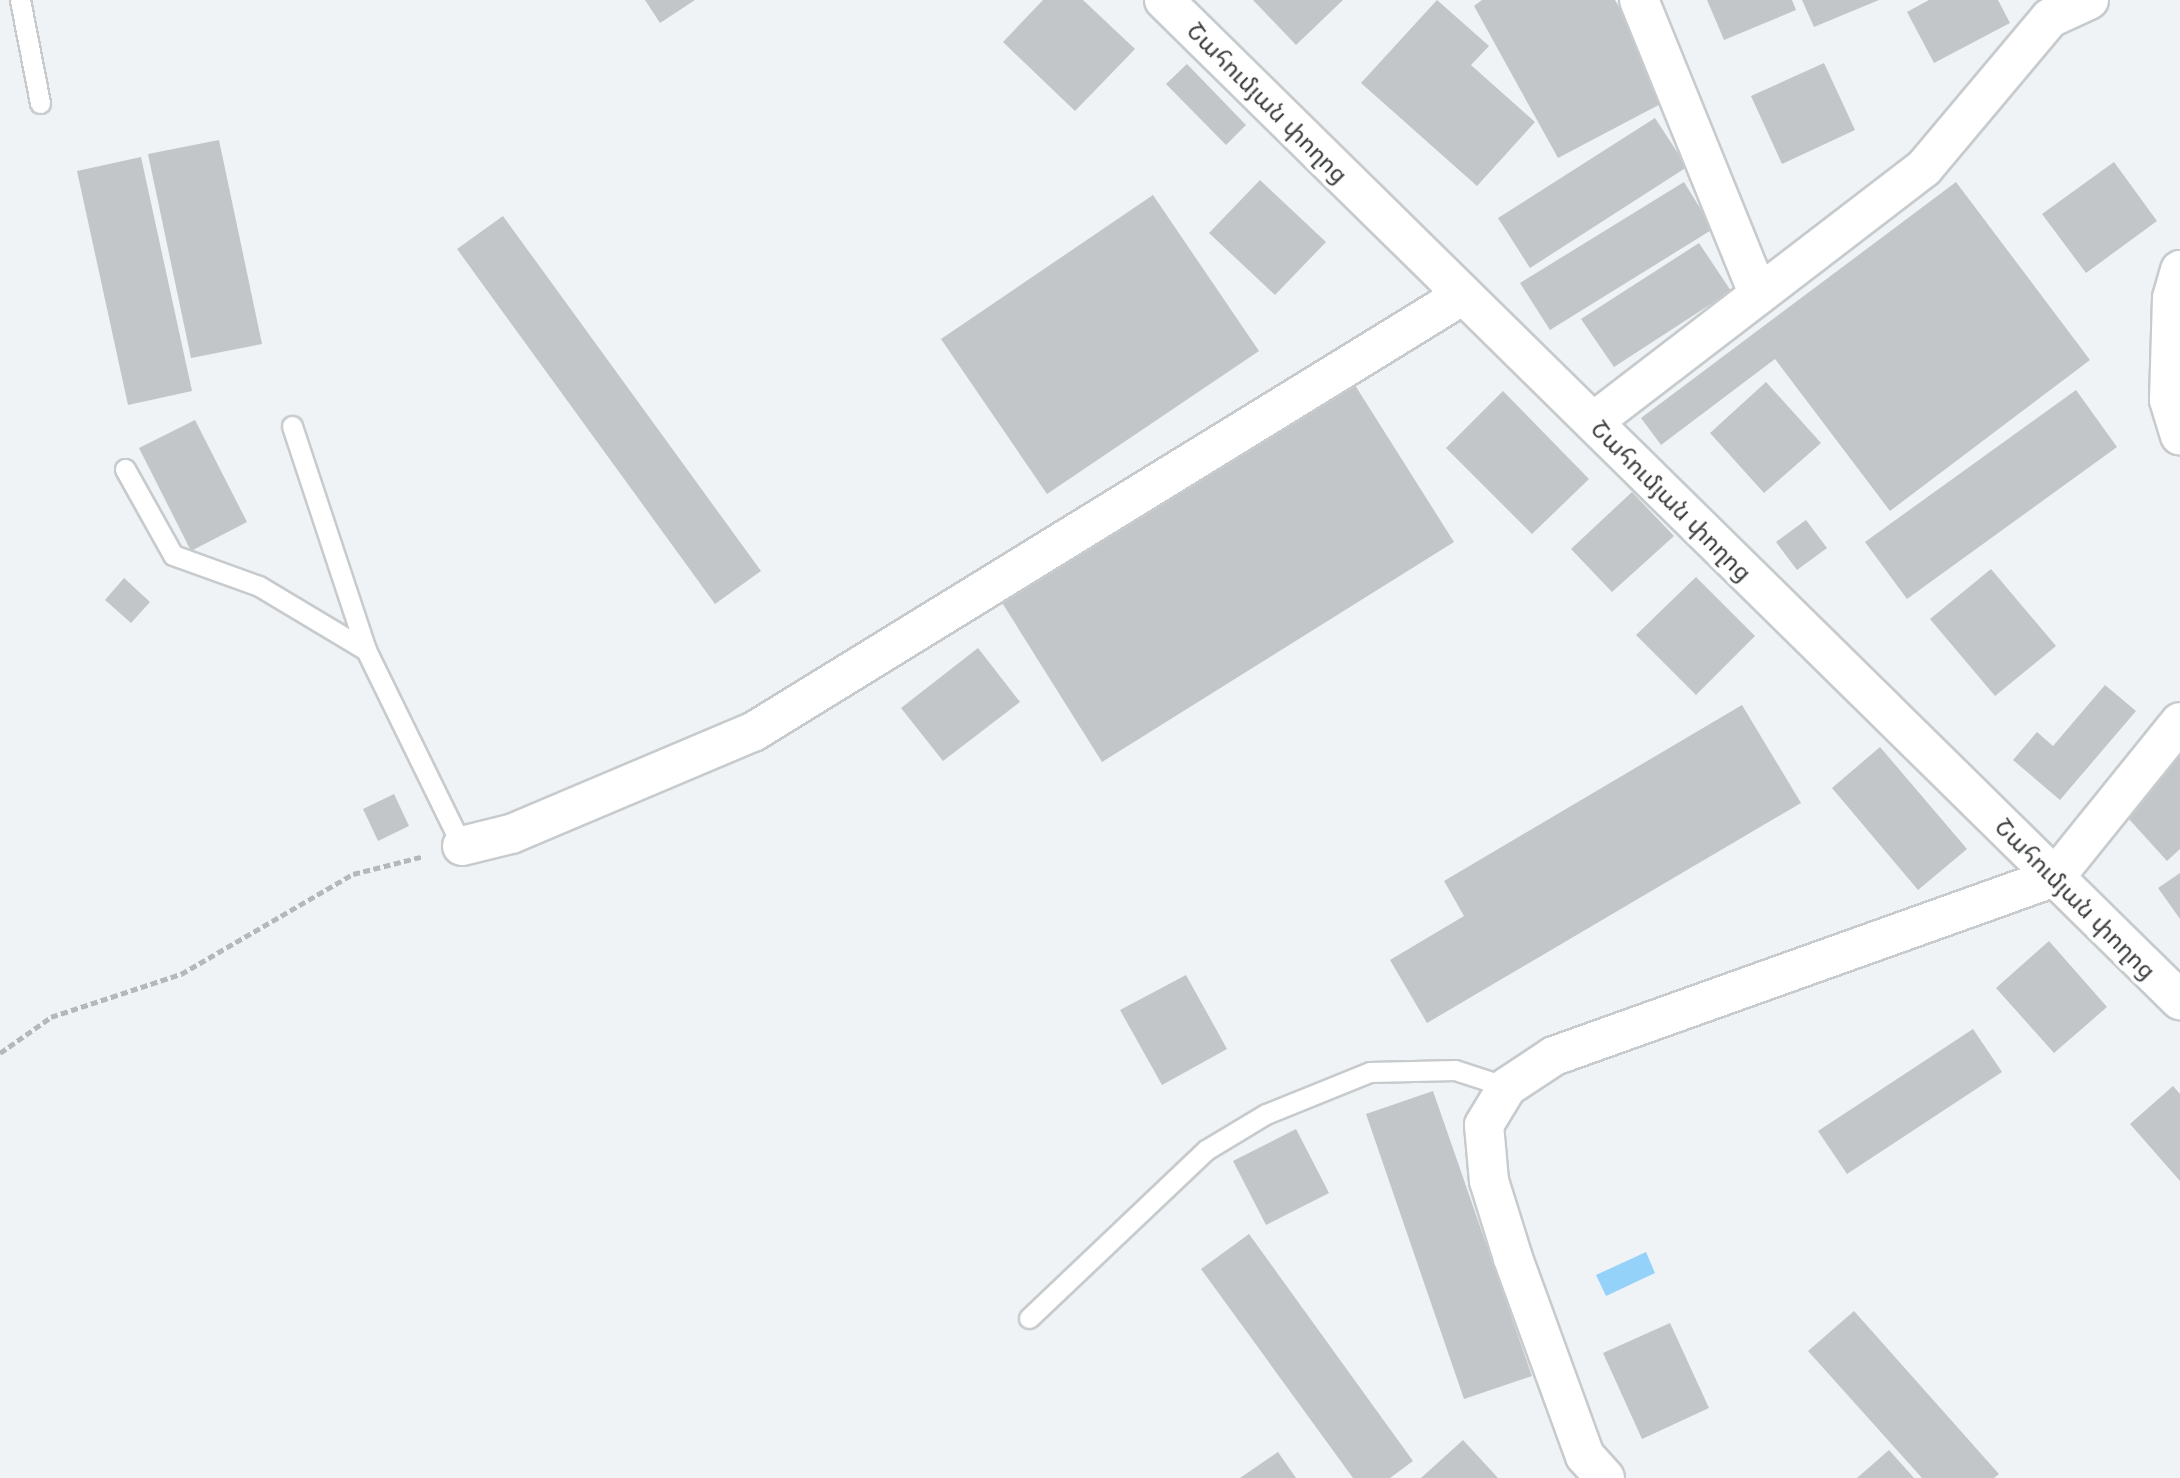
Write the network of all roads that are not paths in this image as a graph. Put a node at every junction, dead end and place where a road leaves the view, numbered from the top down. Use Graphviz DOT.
graph roads {
  1 [pos="20,0"];
  2 [pos="1164,0"];
  3 [pos="1639,0"];
  4 [pos="2090,0"];
  5 [pos="40,103"];
  6 [pos="2180,270"];
  7 [pos="1464,295"];
  8 [pos="1759,295"];
  9 [pos="1593,422"];
  10 [pos="292,426"];
  11 [pos="2180,435"];
  12 [pos="125,469"];
  13 [pos="366,650"];
  14 [pos="2180,722"];
  15 [pos="462,846"];
  16 [pos="2055,877"];
  17 [pos="2180,1000"];
  18 [pos="1507,1087"];
  19 [pos="1029,1318"];
  20 [pos="1605,1478"];
  1 -- 5 [label="lane"];
  2 -- 7 [label="street, Շահումյան փողոց"];
  3 -- 8 [label="street"];
  4 -- 8 [label="street"];
  6 -- 11 [label="street"];
  7 -- 9 [label="street, Շահումյան փողոց"];
  7 -- 15 [label="street"];
  8 -- 9 [label="street"];
  9 -- 16 [label="street, Շահումյան փողոց"];
  10 -- 13 [label="lane"];
  12 -- 13 [label="lane"];
  13 -- 15 [label="lane"];
  14 -- 16 [label="street"];
  16 -- 17 [label="street, Շահումյան փողոց"];
  16 -- 18 [label="street"];
  18 -- 19 [label="lane"];
  18 -- 20 [label="street"];
}
